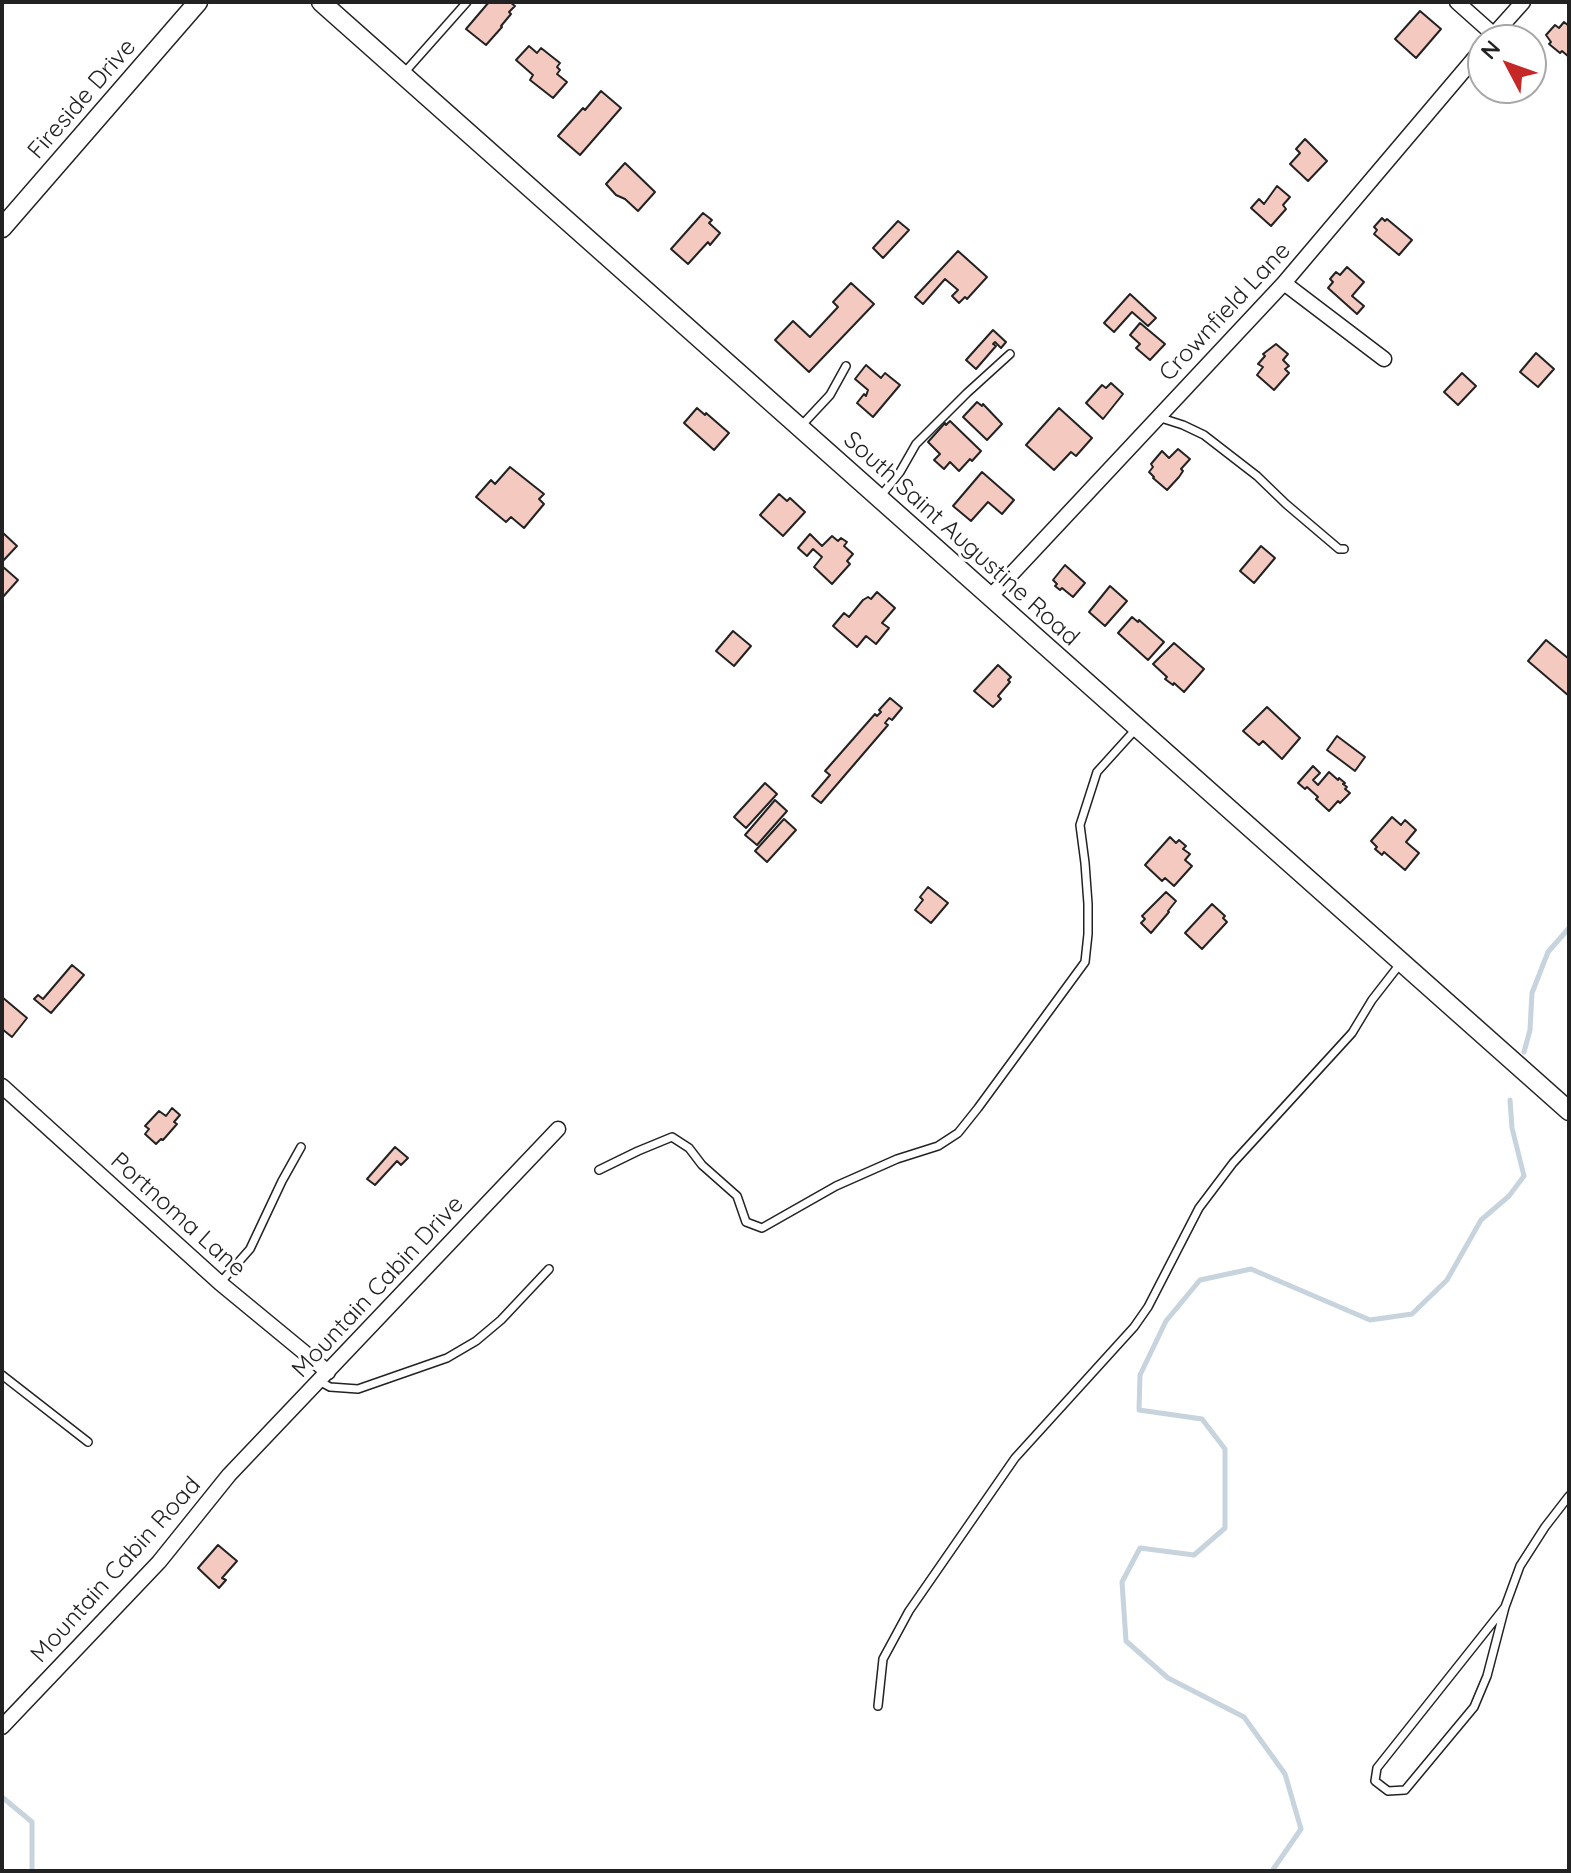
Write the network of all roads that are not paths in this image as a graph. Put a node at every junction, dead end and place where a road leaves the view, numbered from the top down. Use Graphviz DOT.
graph roads {
  1 [pos="198,2"];
  2 [pos="321,2"];
  3 [pos="467,2"];
  4 [pos="1457,2"];
  5 [pos="1523,2"];
  6 [pos="1478,24"];
  7 [pos="1504,24"];
  8 [pos="1467,67"];
  9 [pos="402,74"];
  10 [pos="2,228"];
  11 [pos="1284,283"];
  12 [pos="1010,354"];
  13 [pos="1384,359"];
  14 [pos="846,366"];
  15 [pos="1158,417"];
  16 [pos="799,428"];
  17 [pos="879,499"];
  18 [pos="1344,549"];
  19 [pos="990,597"];
  20 [pos="1137,728"];
  21 [pos="1401,962"];
  22 [pos="2,1086"];
  23 [pos="1569,1111"];
  24 [pos="558,1129"];
  25 [pos="301,1147"];
  26 [pos="599,1170"];
  27 [pos="549,1269"];
  28 [pos="220,1283"];
  29 [pos="2,1375"];
  30 [pos="323,1377"];
  31 [pos="88,1442"];
  32 [pos="229,1475"];
  33 [pos="1569,1496"];
  34 [pos="1505,1607"];
  35 [pos="878,1706"];
  36 [pos="2,1727"];
  1 -- 10 [label="street, Fireside Drive"];
  2 -- 9 [label="street, South Saint Augustine Road"];
  3 -- 9 [label="lane"];
  4 -- 6 [label="street"];
  5 -- 7 [label="street"];
  8 -- 11 [label="street, Crownfield Lane"];
  9 -- 16 [label="street, South Saint Augustine Road"];
  11 -- 13 [label="street"];
  11 -- 15 [label="street, Crownfield Lane"];
  12 -- 17 [label="lane"];
  14 -- 16 [label="lane"];
  15 -- 18 [label="lane"];
  15 -- 19 [label="street, Crownfield Lane"];
  16 -- 17 [label="street, South Saint Augustine Road"];
  17 -- 19 [label="street, South Saint Augustine Road"];
  19 -- 20 [label="street, South Saint Augustine Road"];
  20 -- 21 [label="street, South Saint Augustine Road"];
  20 -- 26 [label="lane"];
  21 -- 23 [label="street, South Saint Augustine Road"];
  21 -- 35 [label="lane"];
  22 -- 28 [label="street, Portnoma Lane"];
  24 -- 30 [label="street, Mountain Cabin Drive"];
  25 -- 28 [label="lane"];
  27 -- 30 [label="lane"];
  28 -- 30 [label="street, Portnoma Lane"];
  29 -- 31 [label="lane"];
  30 -- 32 [label="street, Mountain Cabin Drive"];
  32 -- 36 [label="street, Mountain Cabin Road"];
  33 -- 34 [label="lane"];
  34 -- 34 [label="lane"];
}
